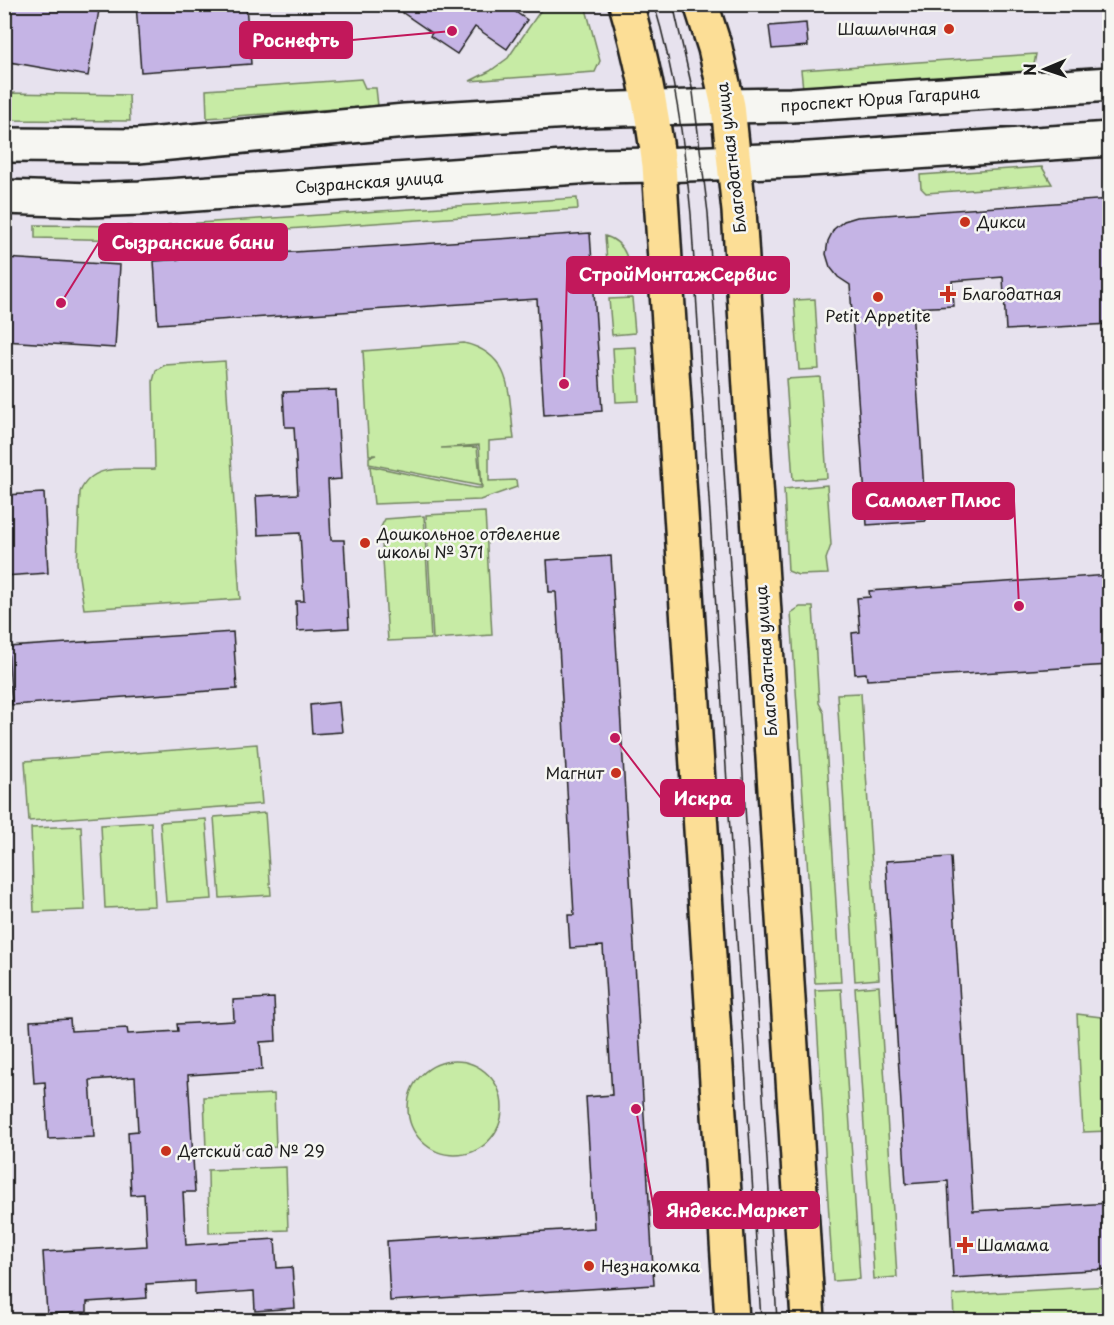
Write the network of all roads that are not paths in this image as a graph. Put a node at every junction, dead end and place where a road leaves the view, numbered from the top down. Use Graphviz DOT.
graph roads {
  1 [pos="626,4"];
  2 [pos="701,4"];
  3 [pos="1110,84"];
  4 [pos="728,106"];
  5 [pos="651,108"];
  6 [pos="1110,140"];
  7 [pos="4,145"];
  8 [pos="734,162"];
  9 [pos="658,165"];
  10 [pos="4,197"];
  11 [pos="732,1320"];
  12 [pos="808,1320"];
  1 -- 5 [label="main road"];
  2 -- 4 [label="main road, Благодатная улица"];
  3 -- 4 [label="street, проспект Юрия Гагарина"];
  4 -- 5 [label="street, проспект Юрия Гагарина"];
  4 -- 8 [label="main road, Благодатная улица"];
  5 -- 7 [label="street"];
  5 -- 9 [label="main road"];
  6 -- 8 [label="street"];
  8 -- 9 [label="street, Сызранская улица"];
  8 -- 12 [label="main road, Благодатная улица"];
  9 -- 10 [label="street, Сызранская улица"];
  9 -- 11 [label="main road"];
}
